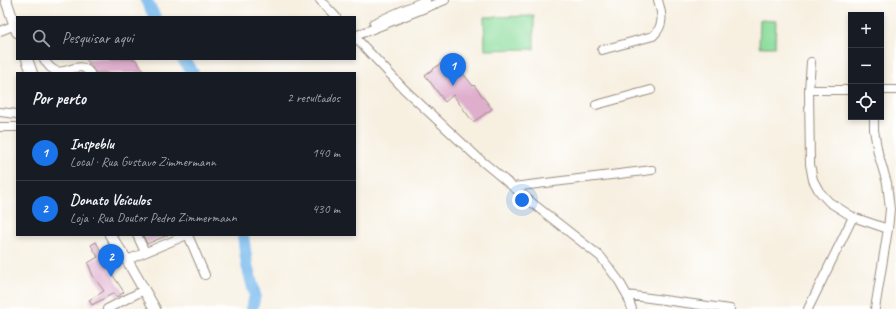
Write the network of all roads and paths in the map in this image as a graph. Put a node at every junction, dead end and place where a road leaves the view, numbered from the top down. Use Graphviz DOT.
graph roads {
  1 [pos="6,0"];
  2 [pos="320,0"];
  3 [pos="426,0"];
  4 [pos="445,0"];
  5 [pos="658,0"];
  6 [pos="335,16"];
  7 [pos="16,28"];
  8 [pos="0,31"];
  9 [pos="356,31"];
  10 [pos="356,37"];
  11 [pos="356,38"];
  12 [pos="602,50"];
  13 [pos="27,60"];
  14 [pos="45,60"];
  15 [pos="811,62"];
  16 [pos="32,72"];
  17 [pos="53,72"];
  18 [pos="89,72"];
  19 [pos="651,90"];
  20 [pos="809,90"];
  21 [pos="848,90"];
  22 [pos="884,90"];
  23 [pos="896,90"];
  24 [pos="596,104"];
  25 [pos="0,112"];
  26 [pos="16,114"];
  27 [pos="874,120"];
  28 [pos="0,127"];
  29 [pos="16,127"];
  30 [pos="652,170"];
  31 [pos="513,187"];
  32 [pos="853,217"];
  33 [pos="888,229"];
  34 [pos="111,236"];
  35 [pos="137,236"];
  36 [pos="185,236"];
  37 [pos="187,236"];
  38 [pos="145,252"];
  39 [pos="127,260"];
  40 [pos="206,275"];
  41 [pos="144,290"];
  42 [pos="627,295"];
  43 [pos="107,309"];
  44 [pos="155,309"];
  45 [pos="632,309"];
  46 [pos="730,309"];
  47 [pos="808,309"];
  48 [pos="875,309"];
  1 -- 7 [label="main road"];
  2 -- 6 [label="street"];
  3 -- 9 [label="street"];
  4 -- 10 [label="street"];
  5 -- 12 [label="street"];
  7 -- 8 [label="street"];
  11 -- 31 [label="street"];
  13 -- 16 [label="main road"];
  14 -- 17 [label="street"];
  15 -- 20 [label="street"];
  17 -- 18 [label="street"];
  19 -- 24 [label="street"];
  20 -- 21 [label="street"];
  20 -- 32 [label="street"];
  22 -- 23 [label="street"];
  25 -- 26 [label="street"];
  27 -- 33 [label="street"];
  28 -- 29 [label="street"];
  30 -- 31 [label="street"];
  31 -- 42 [label="street"];
  32 -- 33 [label="street"];
  32 -- 47 [label="street"];
  33 -- 48 [label="street"];
  34 -- 39 [label="main road"];
  35 -- 38 [label="street"];
  36 -- 38 [label="street"];
  37 -- 40 [label="street"];
  38 -- 39 [label="street"];
  39 -- 41 [label="main road"];
  41 -- 43 [label="street"];
  41 -- 44 [label="main road"];
  42 -- 45 [label="street"];
  42 -- 46 [label="street"];
}
